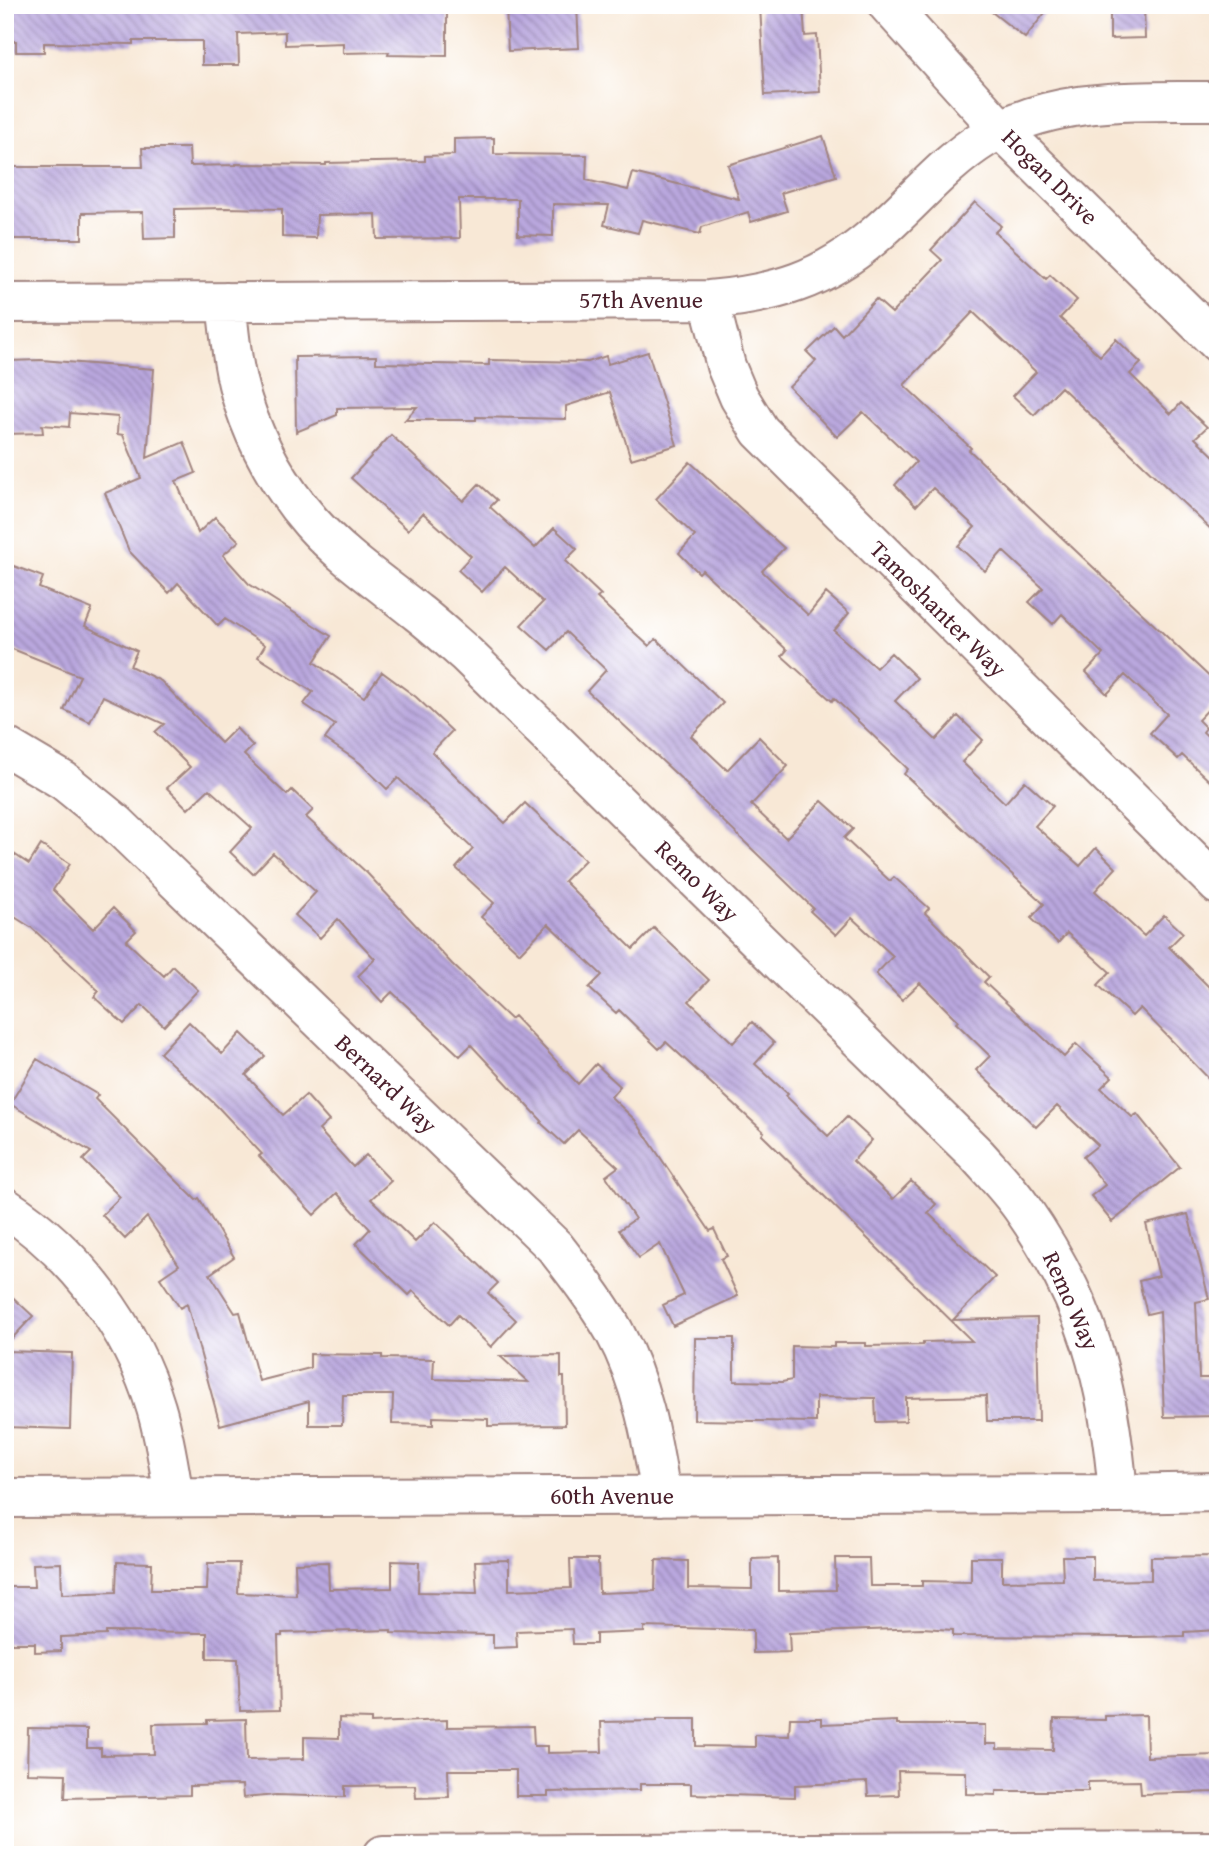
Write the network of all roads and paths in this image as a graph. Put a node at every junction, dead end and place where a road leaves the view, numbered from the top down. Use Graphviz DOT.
graph roads {
  1 [pos="888,5"];
  2 [pos="1218,101"];
  3 [pos="1001,130"];
  4 [pos="709,300"];
  5 [pos="226,302"];
  6 [pos="5,303"];
  7 [pos="1218,343"];
  8 [pos="5,746"];
  9 [pos="1218,885"];
  10 [pos="5,1207"];
  11 [pos="1218,1492"];
  12 [pos="1118,1494"];
  13 [pos="661,1496"];
  14 [pos="174,1497"];
  15 [pos="5,1498"];
  16 [pos="1218,1851"];
  17 [pos="383,1855"];
  1 -- 3 [label="street, Hogan Drive"];
  2 -- 3 [label="street, 57th Avenue"];
  3 -- 4 [label="street, 57th Avenue"];
  3 -- 7 [label="street, Hogan Drive"];
  4 -- 5 [label="street, 57th Avenue"];
  4 -- 9 [label="street, Tamoshanter Way"];
  5 -- 6 [label="street, 57th Avenue"];
  5 -- 12 [label="street, Remo Way"];
  8 -- 13 [label="street, Bernard Way"];
  10 -- 14 [label="street"];
  11 -- 12 [label="street, 60th Avenue"];
  12 -- 13 [label="street, 60th Avenue"];
  13 -- 14 [label="street, 60th Avenue"];
  14 -- 15 [label="street, 60th Avenue"];
  16 -- 17 [label="street"];
}
